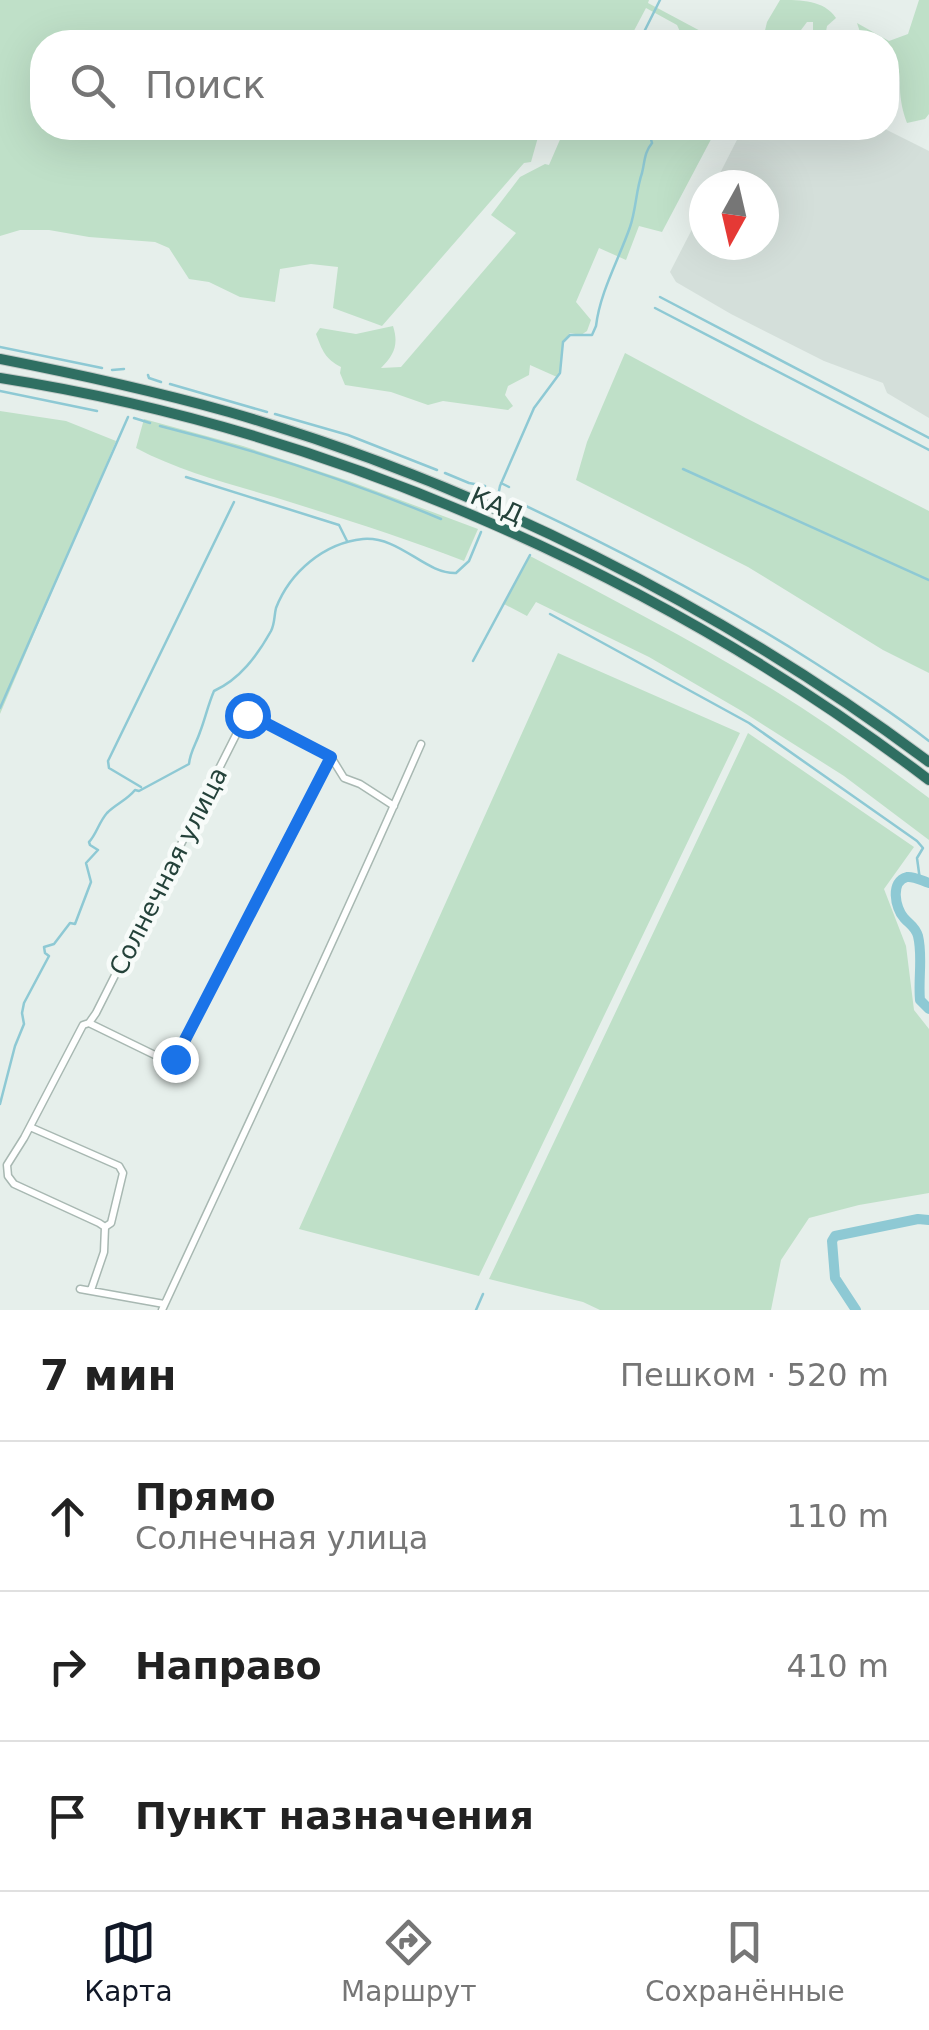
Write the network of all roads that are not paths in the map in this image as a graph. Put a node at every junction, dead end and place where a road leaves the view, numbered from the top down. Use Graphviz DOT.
graph roads {
  1 [pos="0,360"];
  2 [pos="0,378"];
  3 [pos="421,744"];
  4 [pos="331,757"];
  5 [pos="929,762"];
  6 [pos="929,780"];
  7 [pos="394,806"];
  8 [pos="89,1023"];
  9 [pos="30,1128"];
  10 [pos="105,1228"];
  11 [pos="80,1289"];
  12 [pos="91,1290"];
  13 [pos="163,1307"];
  1 -- 5 [label="highway, КАД"];
  2 -- 6 [label="highway, КАД"];
  3 -- 7 [label="street"];
  4 -- 7 [label="street, Солнечная улица"];
  4 -- 8 [label="street"];
  4 -- 8 [label="street, Солнечная улица"];
  7 -- 13 [label="street"];
  8 -- 9 [label="street"];
  9 -- 10 [label="street"];
  9 -- 10 [label="street"];
  10 -- 12 [label="street"];
  11 -- 12 [label="street"];
  12 -- 13 [label="street"];
}
